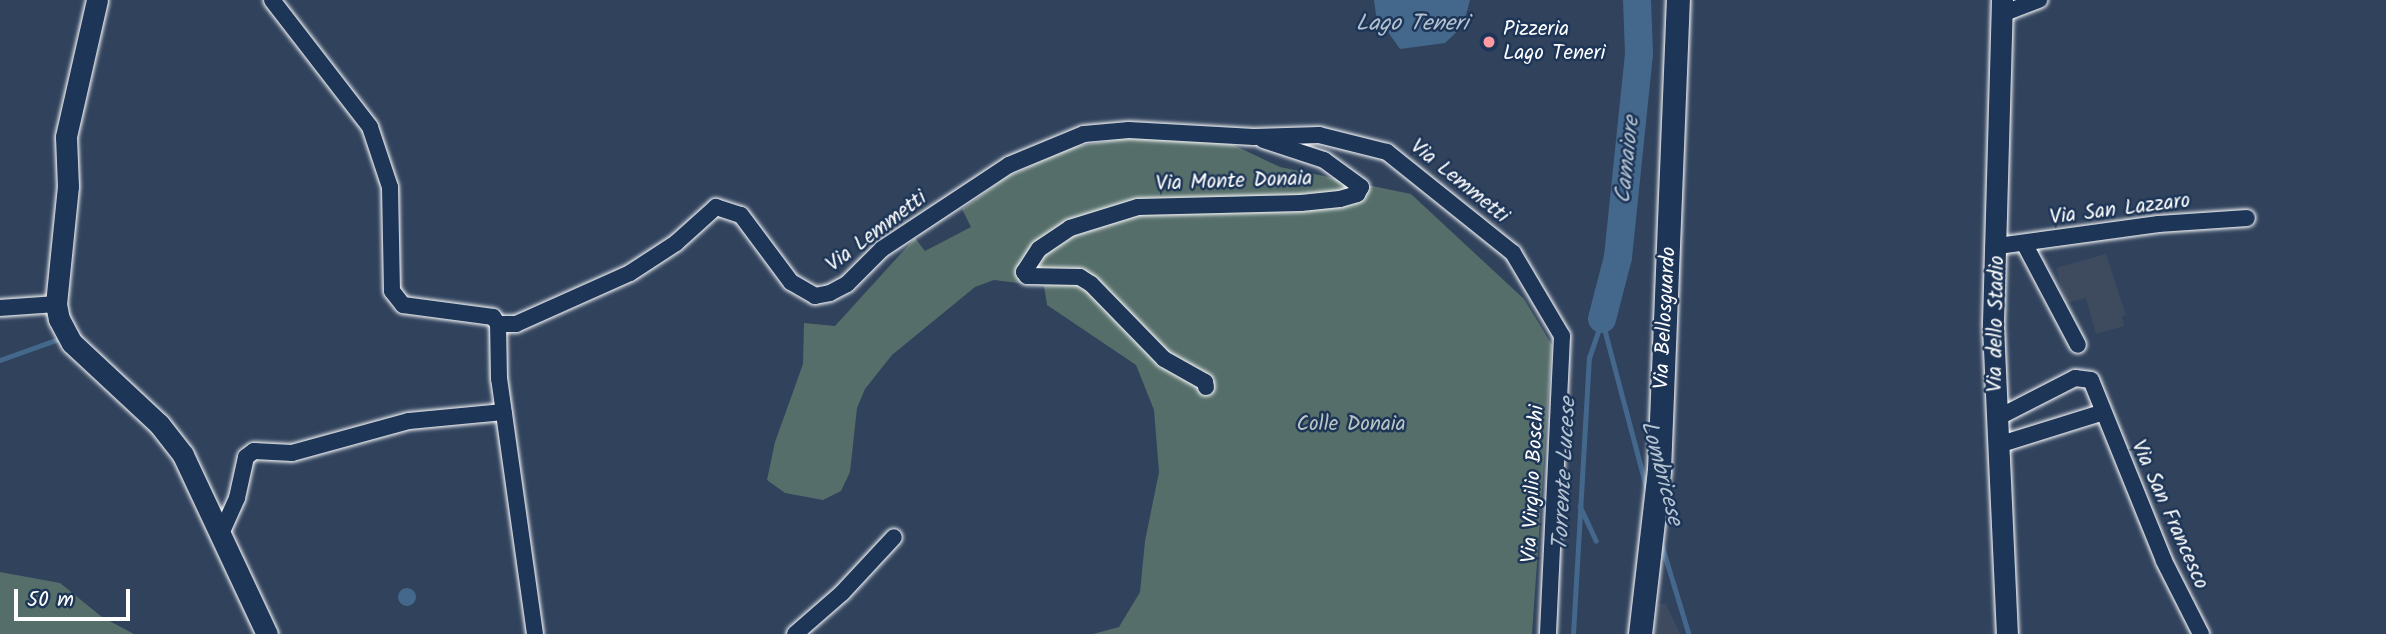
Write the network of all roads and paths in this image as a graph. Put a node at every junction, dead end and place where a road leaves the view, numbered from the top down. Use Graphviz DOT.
graph roads {
  1 [pos="97,0"];
  2 [pos="272,0"];
  3 [pos="1678,0"];
  4 [pos="2039,0"];
  5 [pos="2003,7"];
  6 [pos="1254,137"];
  7 [pos="2247,218"];
  8 [pos="2024,243"];
  9 [pos="1998,246"];
  10 [pos="56,304"];
  11 [pos="0,308"];
  12 [pos="498,324"];
  13 [pos="1562,336"];
  14 [pos="2078,345"];
  15 [pos="1206,387"];
  16 [pos="504,412"];
  17 [pos="2101,413"];
  18 [pos="1997,418"];
  19 [pos="1998,445"];
  20 [pos="220,536"];
  21 [pos="894,537"];
  22 [pos="267,634"];
  23 [pos="535,634"];
  24 [pos="795,634"];
  25 [pos="1548,634"];
  26 [pos="1640,634"];
  27 [pos="2007,634"];
  28 [pos="2201,634"];
  1 -- 10 [label="street"];
  2 -- 12 [label="street"];
  3 -- 26 [label="main road, Via Bellosguardo"];
  4 -- 5 [label="street"];
  5 -- 9 [label="street, Via dello Stadio"];
  6 -- 12 [label="street, Via Lemmetti"];
  6 -- 13 [label="street, Via Lemmetti"];
  6 -- 15 [label="street, Via Monte Donaia"];
  7 -- 8 [label="street, Via San Lazzaro"];
  8 -- 9 [label="street, Via San Lazzaro"];
  8 -- 14 [label="street"];
  9 -- 18 [label="street, Via dello Stadio"];
  10 -- 11 [label="street"];
  10 -- 20 [label="street"];
  12 -- 16 [label="street"];
  13 -- 25 [label="street, Via Virgilio Boschi"];
  16 -- 20 [label="street"];
  16 -- 23 [label="street"];
  17 -- 18 [label="street, Via San Francesco"];
  17 -- 19 [label="street"];
  17 -- 28 [label="street, Via San Francesco"];
  18 -- 19 [label="street, Via dello Stadio"];
  19 -- 27 [label="street, Via dello Stadio"];
  20 -- 22 [label="street"];
  21 -- 24 [label="street"];
}
